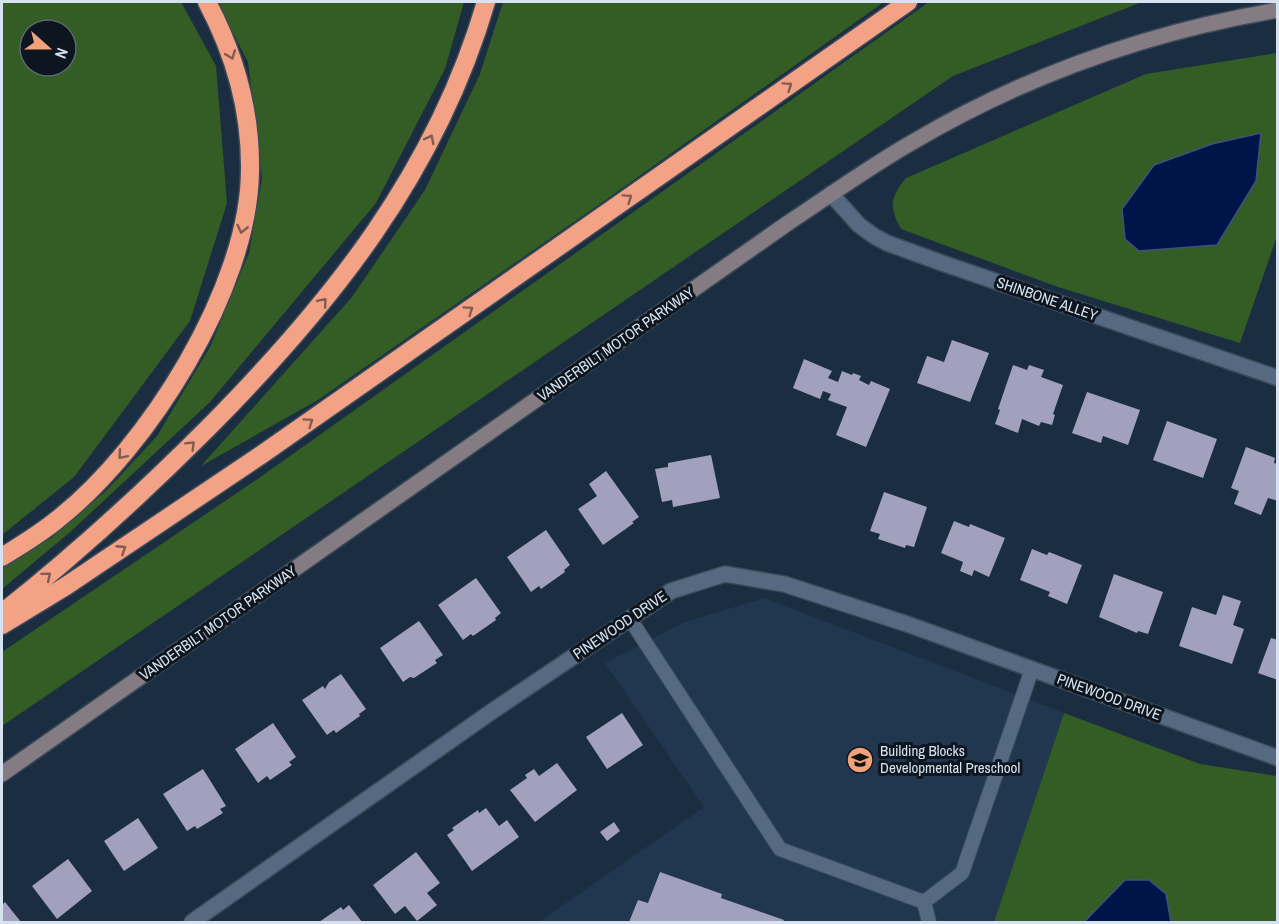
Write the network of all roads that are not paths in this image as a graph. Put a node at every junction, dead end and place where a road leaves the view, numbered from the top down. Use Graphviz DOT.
graph roads {
  1 [pos="207,2"];
  2 [pos="486,2"];
  3 [pos="908,2"];
  4 [pos="1278,10"];
  5 [pos="831,194"];
  6 [pos="1278,378"];
  7 [pos="2,557"];
  8 [pos="2,613"];
  9 [pos="630,619"];
  10 [pos="2,625"];
  11 [pos="1032,669"];
  12 [pos="1278,758"];
  13 [pos="2,774"];
  14 [pos="924,902"];
  15 [pos="192,922"];
  16 [pos="929,922"];
  1 -- 7 [label="highway, one-way"];
  8 -- 2 [label="highway, one-way"];
  10 -- 3 [label="highway, one-way"];
  4 -- 5 [label="main road, VANDERBILT MOTOR PARKWAY"];
  5 -- 6 [label="street, SHINBONE ALLEY"];
  5 -- 13 [label="main road, VANDERBILT MOTOR PARKWAY"];
  9 -- 11 [label="street, PINEWOOD DRIVE"];
  9 -- 14 [label="lane"];
  9 -- 15 [label="street, PINEWOOD DRIVE"];
  11 -- 12 [label="street, PINEWOOD DRIVE"];
  11 -- 14 [label="lane"];
  14 -- 16 [label="lane"];
}
